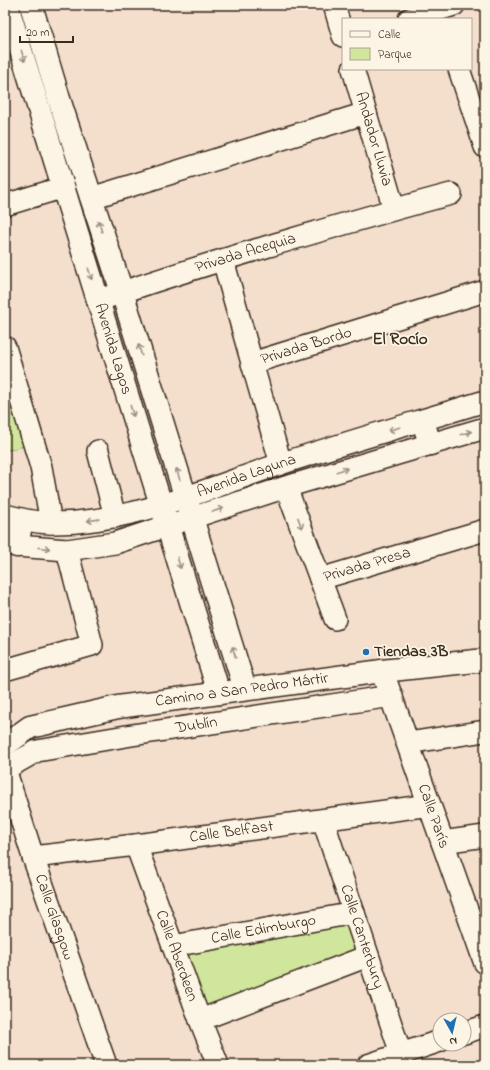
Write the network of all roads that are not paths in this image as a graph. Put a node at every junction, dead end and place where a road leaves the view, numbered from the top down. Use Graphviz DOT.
graph roads {
  1 [pos="7,5"];
  2 [pos="31,5"];
  3 [pos="334,5"];
  4 [pos="445,11"];
  5 [pos="414,18"];
  6 [pos="342,33"];
  7 [pos="353,70"];
  8 [pos="459,70"];
  9 [pos="59,99"];
  10 [pos="38,106"];
  11 [pos="366,113"];
  12 [pos="485,147"];
  13 [pos="64,187"];
  14 [pos="451,194"];
  15 [pos="91,198"];
  16 [pos="5,205"];
  17 [pos="394,209"];
  18 [pos="223,260"];
  19 [pos="485,291"];
  20 [pos="122,292"];
  21 [pos="98,301"];
  22 [pos="5,347"];
  23 [pos="252,363"];
  24 [pos="485,401"];
  25 [pos="423,420"];
  26 [pos="485,428"];
  27 [pos="430,444"];
  28 [pos="98,451"];
  29 [pos="281,464"];
  30 [pos="286,487"];
  31 [pos="185,497"];
  32 [pos="161,504"];
  33 [pos="14,517"];
  34 [pos="115,517"];
  35 [pos="192,519"];
  36 [pos="51,523"];
  37 [pos="167,526"];
  38 [pos="485,530"];
  39 [pos="11,544"];
  40 [pos="68,550"];
  41 [pos="320,579"];
  42 [pos="335,619"];
  43 [pos="485,660"];
  44 [pos="5,670"];
  45 [pos="382,671"];
  46 [pos="245,689"];
  47 [pos="219,693"];
  48 [pos="392,696"];
  49 [pos="485,731"];
  50 [pos="408,743"];
  51 [pos="5,745"];
  52 [pos="5,769"];
  53 [pos="430,805"];
  54 [pos="323,820"];
  55 [pos="485,836"];
  56 [pos="442,842"];
  57 [pos="136,845"];
  58 [pos="33,857"];
  59 [pos="354,913"];
  60 [pos="173,946"];
  61 [pos="368,956"];
  62 [pos="485,962"];
  63 [pos="200,1020"];
  64 [pos="485,1026"];
  65 [pos="472,1030"];
  66 [pos="432,1044"];
  67 [pos="401,1054"];
  68 [pos="106,1065"];
  69 [pos="218,1065"];
  70 [pos="368,1065"];
  1 -- 10 [label="street, Avenida Lagos, one-way"];
  2 -- 9 [label="street, Avenida Lagos"];
  3 -- 6 [label="street"];
  4 -- 5 [label="street"];
  7 -- 11 [label="street, Andador Lluvia"];
  8 -- 12 [label="street"];
  9 -- 10 [label="street"];
  9 -- 15 [label="street, Avenida Lagos"];
  10 -- 13 [label="street, Avenida Lagos"];
  11 -- 15 [label="street"];
  11 -- 17 [label="street, Andador Lluvia"];
  13 -- 16 [label="street"];
  13 -- 21 [label="street, Avenida Lagos, one-way"];
  14 -- 17 [label="street, Privada Acequia"];
  20 -- 15 [label="street, Avenida Lagos, one-way"];
  17 -- 18 [label="street, Privada Acequia"];
  18 -- 20 [label="street, Privada Acequia"];
  18 -- 23 [label="street"];
  19 -- 23 [label="street, Privada Bordo"];
  20 -- 21 [label="street, Privada Acequia"];
  31 -- 20 [label="street, Avenida Lagos, one-way"];
  21 -- 32 [label="street, Avenida Lagos, one-way"];
  22 -- 36 [label="street"];
  23 -- 29 [label="street, Privada Bordo"];
  24 -- 25 [label="street, Avenida Laguna"];
  25 -- 27 [label="street"];
  25 -- 29 [label="street, Avenida Laguna, one-way"];
  27 -- 26 [label="street, Avenida Laguna, one-way"];
  30 -- 27 [label="street, Avenida Laguna, one-way"];
  28 -- 34 [label="street"];
  29 -- 31 [label="street, Avenida Laguna"];
  35 -- 30 [label="street, Avenida Laguna, one-way"];
  30 -- 41 [label="street, Privada Presa, one-way"];
  31 -- 32 [label="street, Avenida Laguna"];
  31 -- 35 [label="street, Avenida Lagos"];
  32 -- 34 [label="street, Avenida Laguna"];
  32 -- 37 [label="street, Avenida Lagos"];
  33 -- 36 [label="street, Avenida Laguna"];
  33 -- 39 [label="street"];
  34 -- 36 [label="street, Avenida Laguna, one-way"];
  35 -- 37 [label="street, Avenida Laguna"];
  46 -- 35 [label="street, Avenida Lagos, one-way"];
  37 -- 40 [label="street, Avenida Laguna"];
  37 -- 47 [label="street, Avenida Lagos, one-way"];
  38 -- 41 [label="street, Privada Presa"];
  39 -- 40 [label="street, Avenida Laguna, one-way"];
  40 -- 44 [label="street"];
  41 -- 42 [label="street"];
  43 -- 45 [label="street, Camino a San Pedro Mártir"];
  45 -- 46 [label="street, Camino a San Pedro Mártir"];
  45 -- 48 [label="street, Calle París"];
  46 -- 47 [label="street, Camino a San Pedro Mártir"];
  47 -- 51 [label="street, Camino a San Pedro Mártir"];
  48 -- 50 [label="street, Calle París"];
  48 -- 52 [label="street, Dublín"];
  49 -- 50 [label="street"];
  50 -- 53 [label="street, Calle París"];
  52 -- 58 [label="street, Calle Glasgow"];
  53 -- 54 [label="street, Calle Belfast"];
  53 -- 56 [label="street, Calle París"];
  54 -- 57 [label="street, Calle Belfast"];
  54 -- 59 [label="street, Calle Canterbury"];
  55 -- 56 [label="street"];
  56 -- 62 [label="street, Calle París"];
  57 -- 58 [label="street, Calle Belfast"];
  57 -- 60 [label="street, Calle Aberdeen"];
  58 -- 68 [label="street, Calle Glasgow"];
  59 -- 60 [label="street, Calle Edimburgo"];
  59 -- 61 [label="street, Calle Canterbury"];
  60 -- 63 [label="street, Calle Aberdeen"];
  61 -- 63 [label="street"];
  61 -- 67 [label="street, Calle Canterbury"];
  63 -- 69 [label="street, Calle Aberdeen"];
  64 -- 65 [label="street"];
  66 -- 67 [label="street"];
  67 -- 70 [label="street"];
}
